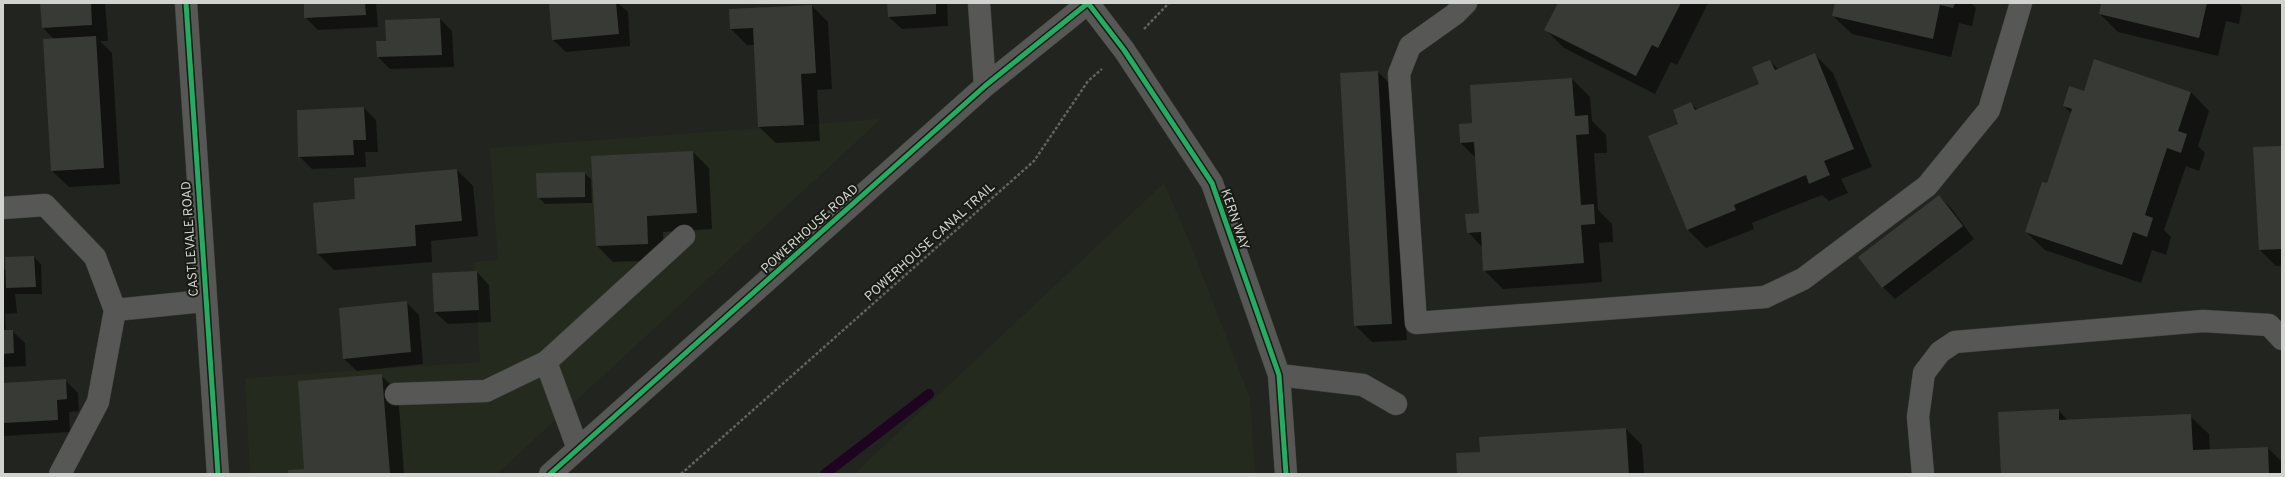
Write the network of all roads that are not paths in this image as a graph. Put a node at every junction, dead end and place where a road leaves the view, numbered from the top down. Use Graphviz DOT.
graph roads {
  1 [pos="186,3"];
  2 [pos="979,3"];
  3 [pos="1088,3"];
  4 [pos="1466,3"];
  5 [pos="2021,3"];
  6 [pos="985,86"];
  7 [pos="3,208"];
  8 [pos="684,236"];
  9 [pos="204,301"];
  10 [pos="115,310"];
  11 [pos="2282,339"];
  12 [pos="546,362"];
  13 [pos="1279,375"];
  14 [pos="396,394"];
  15 [pos="1396,404"];
  16 [pos="578,449"];
  17 [pos="60,474"];
  18 [pos="218,474"];
  19 [pos="550,474"];
  20 [pos="1286,474"];
  21 [pos="1923,474"];
  1 -- 9 [label="street, CASTLEVALE ROAD"];
  2 -- 6 [label="street"];
  3 -- 6 [label="street, POWERHOUSE ROAD"];
  3 -- 13 [label="street, KERN WAY"];
  4 -- 5 [label="street"];
  6 -- 16 [label="street, POWERHOUSE ROAD"];
  7 -- 10 [label="street"];
  8 -- 12 [label="street"];
  9 -- 10 [label="street"];
  9 -- 18 [label="street, CASTLEVALE ROAD"];
  10 -- 17 [label="street"];
  11 -- 21 [label="street"];
  12 -- 14 [label="street"];
  12 -- 16 [label="street"];
  13 -- 15 [label="street"];
  13 -- 20 [label="street, KERN WAY"];
  16 -- 19 [label="street, POWERHOUSE ROAD"];
}
